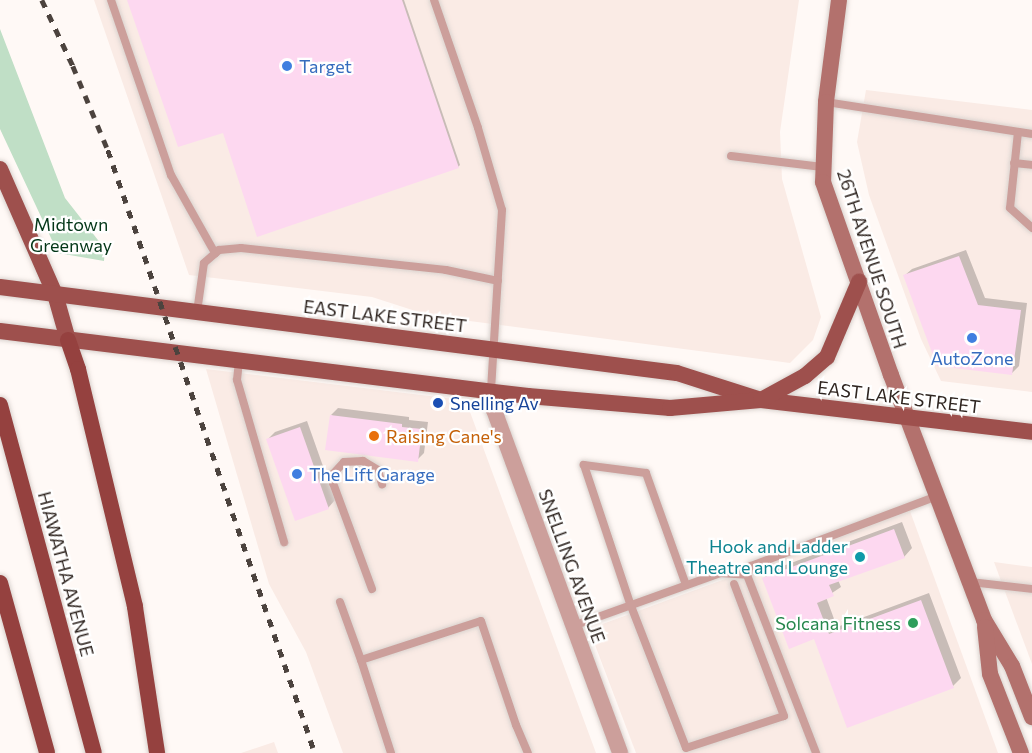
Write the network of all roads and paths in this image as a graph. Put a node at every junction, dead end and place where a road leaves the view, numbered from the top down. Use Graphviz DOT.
graph roads {
  1 [pos="111,0"];
  2 [pos="434,0"];
  3 [pos="839,0"];
  4 [pos="826,102"];
  5 [pos="1018,132"];
  6 [pos="1032,134"];
  7 [pos="731,156"];
  8 [pos="1014,163"];
  9 [pos="1032,165"];
  10 [pos="822,167"];
  11 [pos="0,169"];
  12 [pos="1022,219"];
  13 [pos="1032,220"];
  14 [pos="1032,228"];
  15 [pos="215,253"];
  16 [pos="498,281"];
  17 [pos="859,282"];
  18 [pos="0,287"];
  19 [pos="55,294"];
  20 [pos="198,312"];
  21 [pos="0,331"];
  22 [pos="68,340"];
  23 [pos="494,349"];
  24 [pos="239,361"];
  25 [pos="491,392"];
  26 [pos="761,400"];
  27 [pos="0,405"];
  28 [pos="909,418"];
  29 [pos="1032,432"];
  30 [pos="382,484"];
  31 [pos="937,496"];
  32 [pos="284,542"];
  33 [pos="747,575"];
  34 [pos="970,582"];
  35 [pos="0,583"];
  36 [pos="734,584"];
  37 [pos="686,585"];
  38 [pos="372,589"];
  39 [pos="1032,589"];
  40 [pos="340,602"];
  41 [pos="631,606"];
  42 [pos="984,620"];
  43 [pos="573,627"];
  44 [pos="361,660"];
  45 [pos="1032,717"];
  46 [pos="46,753"];
  47 [pos="94,753"];
  48 [pos="156,753"];
  49 [pos="391,753"];
  50 [pos="528,753"];
  51 [pos="619,753"];
  52 [pos="815,753"];
  53 [pos="1021,753"];
  1 -- 15 [label="lane"];
  2 -- 16 [label="lane"];
  3 -- 4 [label="main road, 26TH AVENUE SOUTH"];
  4 -- 5 [label="lane"];
  4 -- 10 [label="main road, 26TH AVENUE SOUTH"];
  5 -- 6 [label="lane"];
  5 -- 8 [label="lane"];
  7 -- 10 [label="lane"];
  8 -- 9 [label="lane"];
  8 -- 12 [label="lane"];
  10 -- 17 [label="main road, 26TH AVENUE SOUTH"];
  11 -- 19 [label="main road"];
  12 -- 13 [label="lane"];
  12 -- 14 [label="lane"];
  15 -- 16 [label="lane"];
  15 -- 20 [label="lane"];
  16 -- 23 [label="lane"];
  17 -- 26 [label="main road"];
  17 -- 28 [label="main road, 26TH AVENUE SOUTH"];
  18 -- 19 [label="main road, EAST LAKE STREET"];
  19 -- 20 [label="main road, EAST LAKE STREET"];
  19 -- 22 [label="main road"];
  20 -- 23 [label="main road, EAST LAKE STREET"];
  21 -- 22 [label="main road, EAST LAKE STREET"];
  22 -- 24 [label="main road, EAST LAKE STREET"];
  22 -- 48 [label="highway"];
  23 -- 25 [label="lane"];
  23 -- 26 [label="main road, EAST LAKE STREET"];
  24 -- 25 [label="main road, EAST LAKE STREET"];
  24 -- 32 [label="lane"];
  25 -- 26 [label="main road, EAST LAKE STREET"];
  25 -- 43 [label="street, SNELLING AVENUE"];
  26 -- 28 [label="main road, EAST LAKE STREET"];
  27 -- 47 [label="highway, HIAWATHA AVENUE"];
  28 -- 29 [label="main road, EAST LAKE STREET"];
  28 -- 31 [label="main road, 26TH AVENUE SOUTH"];
  30 -- 38 [label="lane"];
  31 -- 33 [label="lane"];
  31 -- 34 [label="main road, 26TH AVENUE SOUTH"];
  33 -- 37 [label="lane"];
  33 -- 52 [label="lane"];
  34 -- 39 [label="lane"];
  34 -- 42 [label="main road, 26TH AVENUE SOUTH"];
  35 -- 46 [label="highway"];
  36 -- 41 [label="lane"];
  37 -- 41 [label="lane"];
  37 -- 41 [label="lane"];
  40 -- 44 [label="lane"];
  41 -- 43 [label="lane"];
  42 -- 45 [label="main road"];
  42 -- 53 [label="main road"];
  43 -- 51 [label="street, SNELLING AVENUE"];
  44 -- 49 [label="lane"];
  44 -- 50 [label="lane"];
}
